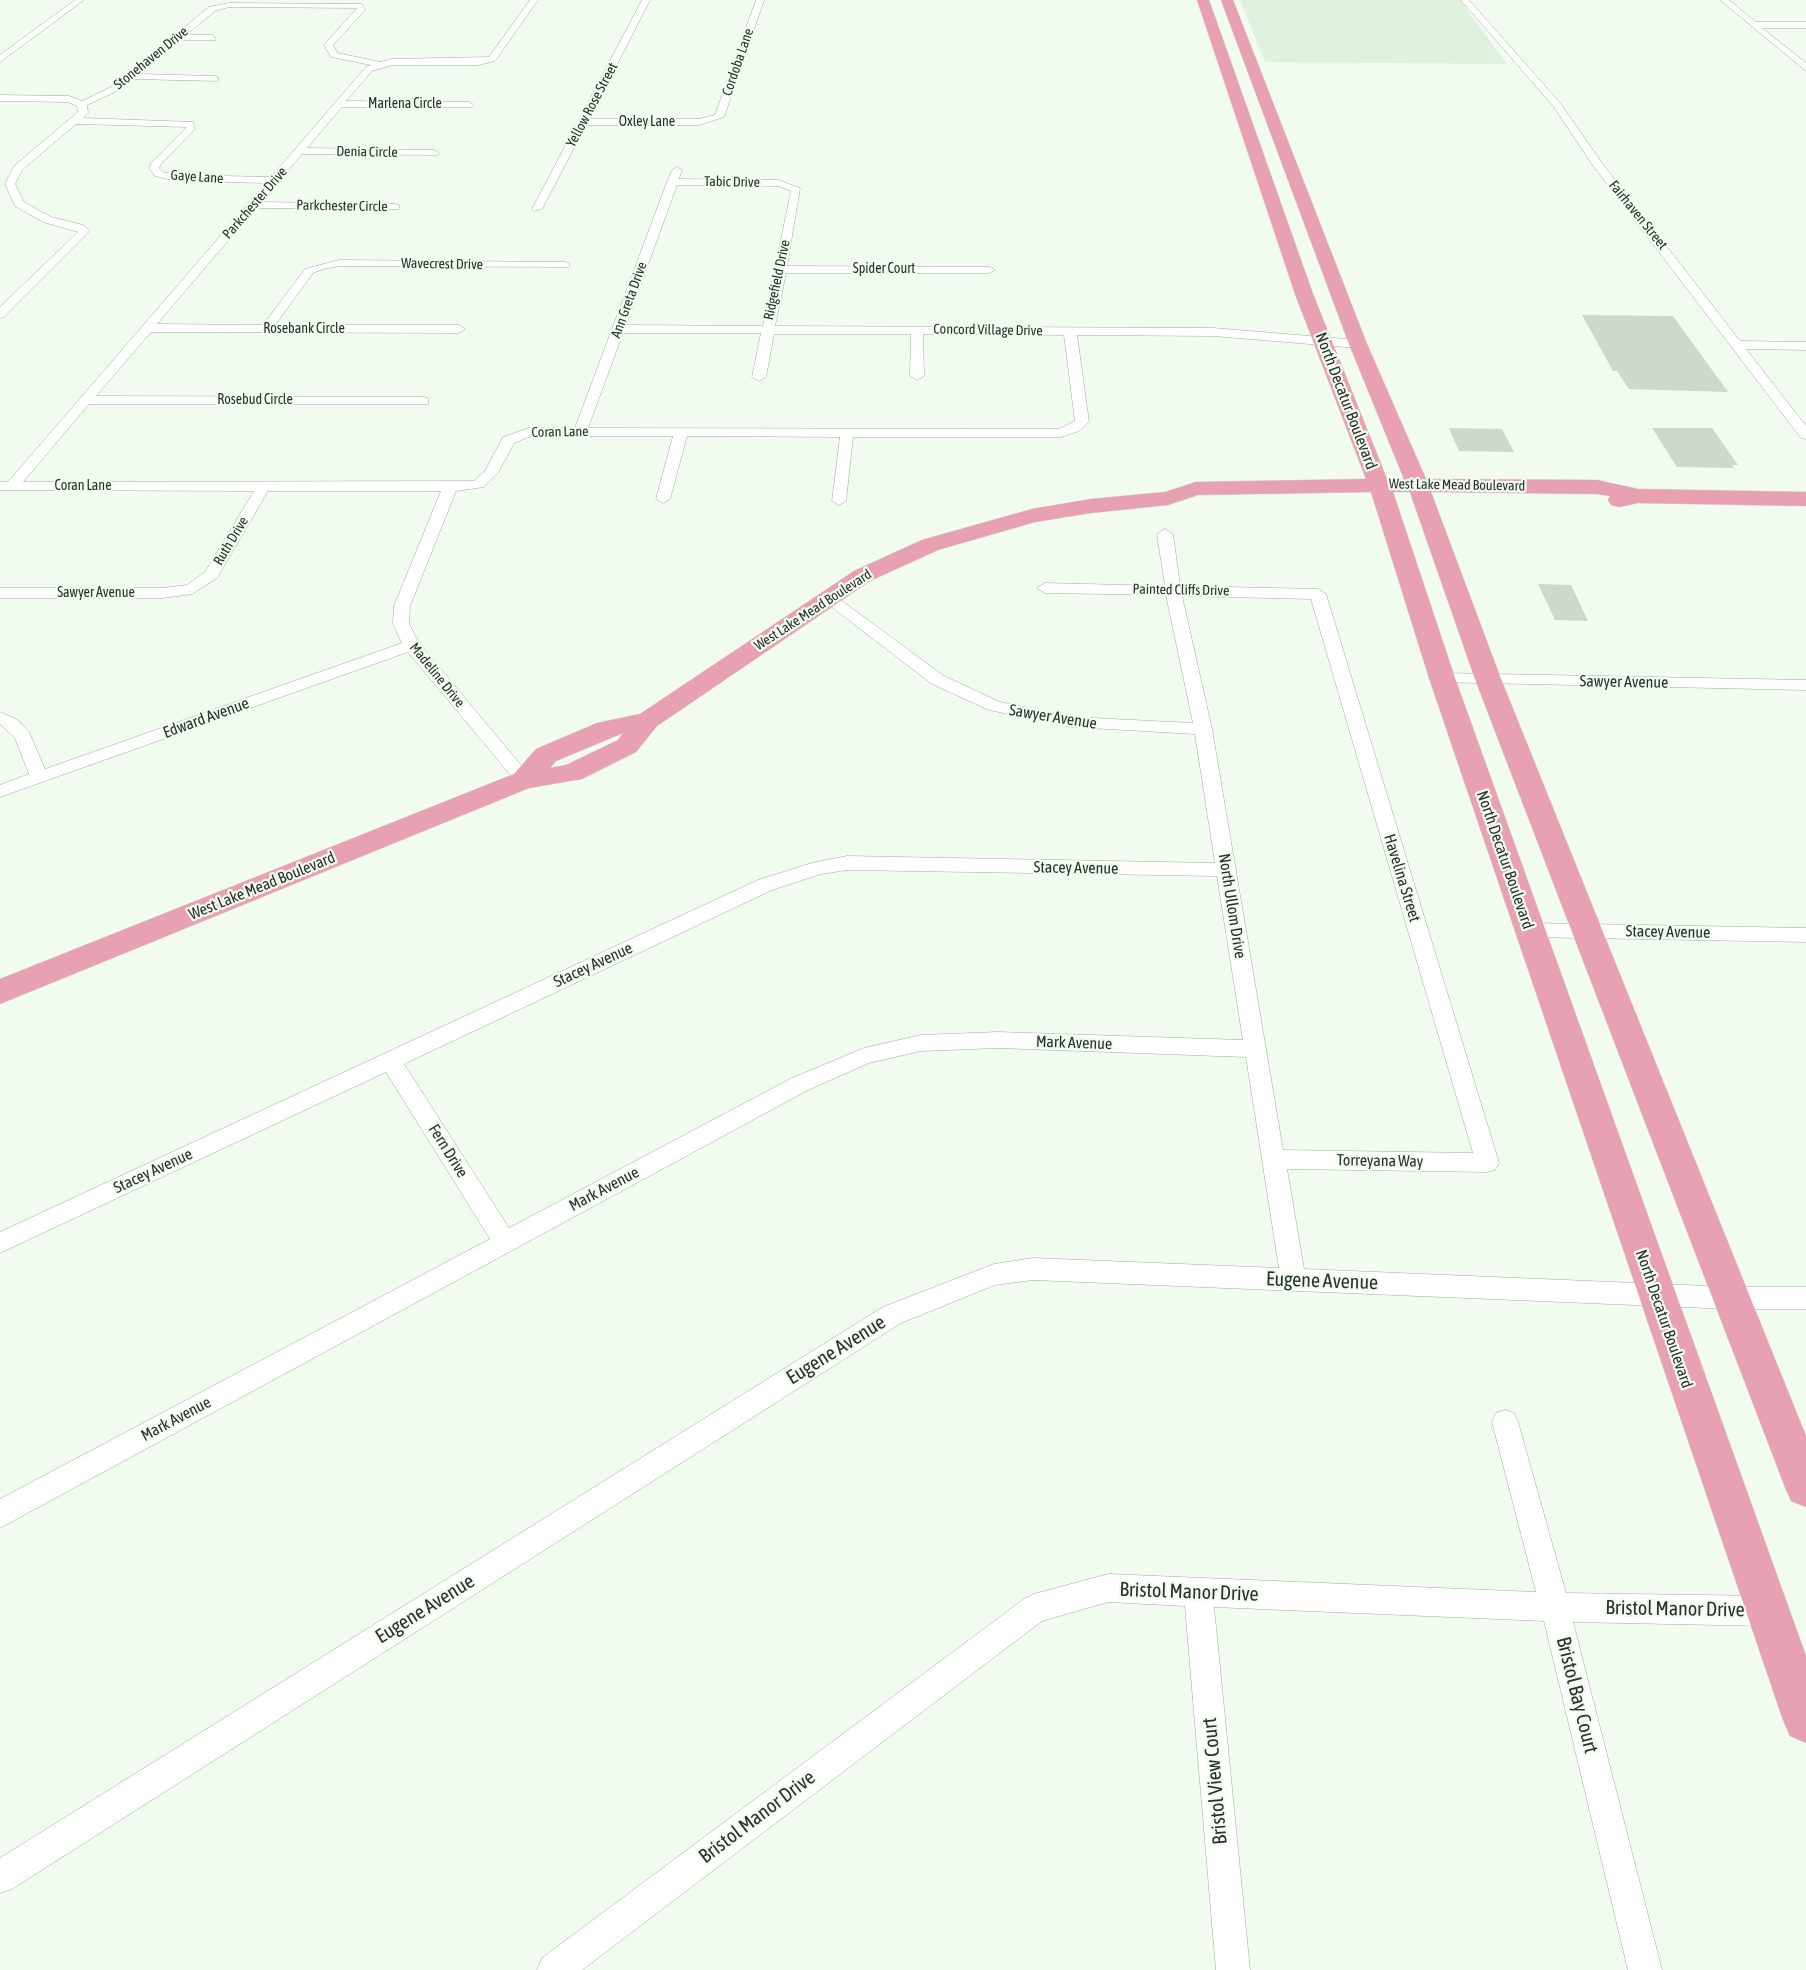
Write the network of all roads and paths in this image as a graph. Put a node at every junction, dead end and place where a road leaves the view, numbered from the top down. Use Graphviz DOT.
graph roads {
  1 [pos="80,0"];
  2 [pos="534,0"];
  3 [pos="646,0"];
  4 [pos="760,0"];
  5 [pos="1203,0"];
  6 [pos="1227,0"];
  7 [pos="1465,0"];
  8 [pos="1724,0"];
  9 [pos="302,2"];
  10 [pos="1754,25"];
  11 [pos="1806,25"];
  12 [pos="10,37"];
  13 [pos="29,37"];
  14 [pos="177,38"];
  15 [pos="213,38"];
  16 [pos="1217,45"];
  17 [pos="1245,46"];
  18 [pos="0,59"];
  19 [pos="378,64"];
  20 [pos="1806,68"];
  21 [pos="131,76"];
  22 [pos="215,79"];
  23 [pos="0,98"];
  24 [pos="82,104"];
  25 [pos="340,104"];
  26 [pos="469,105"];
  27 [pos="712,120"];
  28 [pos="74,121"];
  29 [pos="582,122"];
  30 [pos="1248,133"];
  31 [pos="1277,133"];
  32 [pos="300,151"];
  33 [pos="434,153"];
  34 [pos="677,169"];
  35 [pos="275,180"];
  36 [pos="672,182"];
  37 [pos="791,186"];
  38 [pos="253,205"];
  39 [pos="395,207"];
  40 [pos="537,210"];
  41 [pos="1280,226"];
  42 [pos="1314,227"];
  43 [pos="565,266"];
  44 [pos="780,269"];
  45 [pos="988,270"];
  46 [pos="0,314"];
  47 [pos="148,328"];
  48 [pos="266,329"];
  49 [pos="459,329"];
  50 [pos="618,329"];
  51 [pos="767,330"];
  52 [pos="917,330"];
  53 [pos="1070,331"];
  54 [pos="1322,341"];
  55 [pos="1358,344"];
  56 [pos="1739,345"];
  57 [pos="1806,346"];
  58 [pos="917,376"];
  59 [pos="759,377"];
  60 [pos="86,400"];
  61 [pos="423,401"];
  62 [pos="580,432"];
  63 [pos="681,432"];
  64 [pos="847,433"];
  65 [pos="1806,435"];
  66 [pos="6,486"];
  67 [pos="264,486"];
  68 [pos="450,487"];
  69 [pos="1381,491"];
  70 [pos="1420,491"];
  71 [pos="663,499"];
  72 [pos="1806,499"];
  73 [pos="839,501"];
  74 [pos="1165,534"];
  75 [pos="1045,588"];
  76 [pos="192,589"];
  77 [pos="1173,590"];
  78 [pos="0,592"];
  79 [pos="1318,594"];
  80 [pos="828,598"];
  81 [pos="411,645"];
  82 [pos="1442,678"];
  83 [pos="1488,679"];
  84 [pos="1806,685"];
  85 [pos="0,717"];
  86 [pos="1203,729"];
  87 [pos="39,777"];
  88 [pos="524,780"];
  89 [pos="0,790"];
  90 [pos="1227,870"];
  91 [pos="1586,929"];
  92 [pos="1529,930"];
  93 [pos="1806,935"];
  94 [pos="0,992"];
  95 [pos="1256,1049"];
  96 [pos="390,1060"];
  97 [pos="1273,1159"];
  98 [pos="1487,1162"];
  99 [pos="505,1242"];
  100 [pos="0,1243"];
  101 [pos="1293,1279"];
  102 [pos="1656,1295"];
  103 [pos="1731,1298"];
  104 [pos="1806,1298"];
  105 [pos="1505,1422"];
  106 [pos="1806,1487"];
  107 [pos="0,1514"];
  108 [pos="1198,1592"];
  109 [pos="1555,1607"];
  110 [pos="1767,1611"];
  111 [pos="1806,1720"];
  112 [pos="0,1877"];
  113 [pos="554,1970"];
  114 [pos="1233,1970"];
  115 [pos="1645,1970"];
  1 -- 13 [label="street"];
  2 -- 19 [label="street"];
  3 -- 29 [label="street, Yellow Rose Street"];
  4 -- 27 [label="street, Cordoba Lane"];
  5 -- 16 [label="main road, North Decatur Boulevard"];
  6 -- 17 [label="main road, North Decatur Boulevard"];
  7 -- 56 [label="street, Fairhaven Street"];
  8 -- 10 [label="street"];
  9 -- 14 [label="street, Stonehaven Drive"];
  9 -- 19 [label="street"];
  10 -- 11 [label="street"];
  10 -- 20 [label="street"];
  12 -- 13 [label="street"];
  13 -- 18 [label="street"];
  14 -- 15 [label="street"];
  14 -- 21 [label="street, Stonehaven Drive"];
  16 -- 17 [label="main road"];
  16 -- 30 [label="main road, North Decatur Boulevard"];
  17 -- 31 [label="main road, North Decatur Boulevard"];
  19 -- 25 [label="street, Parkchester Drive"];
  21 -- 22 [label="street"];
  21 -- 24 [label="street, Stonehaven Drive"];
  23 -- 24 [label="street"];
  24 -- 28 [label="street"];
  25 -- 26 [label="street, Marlena Circle"];
  25 -- 32 [label="street, Parkchester Drive"];
  27 -- 29 [label="street, Oxley Lane"];
  28 -- 35 [label="street, Gaye Lane"];
  28 -- 46 [label="street"];
  29 -- 40 [label="street, Yellow Rose Street"];
  30 -- 31 [label="main road"];
  30 -- 41 [label="main road, North Decatur Boulevard"];
  31 -- 42 [label="main road, North Decatur Boulevard"];
  32 -- 33 [label="street, Denia Circle"];
  32 -- 35 [label="street, Parkchester Drive"];
  34 -- 36 [label="street, Ann Greta Drive"];
  35 -- 38 [label="street, Parkchester Drive"];
  36 -- 37 [label="street, Tabic Drive"];
  36 -- 50 [label="street, Ann Greta Drive"];
  37 -- 44 [label="street, Ridgefield Drive"];
  38 -- 39 [label="street, Parkchester Circle"];
  38 -- 47 [label="street, Parkchester Drive"];
  41 -- 42 [label="main road"];
  41 -- 54 [label="main road, North Decatur Boulevard"];
  42 -- 55 [label="main road, North Decatur Boulevard"];
  43 -- 48 [label="street, Wavecrest Drive"];
  44 -- 45 [label="street, Spider Court"];
  44 -- 51 [label="street, Ridgefield Drive"];
  47 -- 48 [label="street, Rosebank Circle"];
  47 -- 60 [label="street, Parkchester Drive"];
  48 -- 49 [label="street, Rosebank Circle"];
  50 -- 51 [label="street, Concord Village Drive"];
  50 -- 62 [label="street, Ann Greta Drive"];
  51 -- 52 [label="street, Concord Village Drive"];
  51 -- 59 [label="street, Ridgefield Drive"];
  52 -- 53 [label="street, Concord Village Drive"];
  52 -- 58 [label="street"];
  53 -- 54 [label="street, Concord Village Drive"];
  53 -- 64 [label="street, Coran Lane"];
  54 -- 55 [label="street, Concord Village Drive"];
  54 -- 69 [label="main road, North Decatur Boulevard"];
  55 -- 70 [label="main road, North Decatur Boulevard"];
  56 -- 57 [label="street"];
  56 -- 65 [label="street, Fairhaven Street"];
  60 -- 61 [label="street, Rosebud Circle"];
  60 -- 66 [label="street, Parkchester Drive"];
  62 -- 63 [label="street, Coran Lane"];
  62 -- 68 [label="street, Coran Lane"];
  63 -- 64 [label="street, Coran Lane"];
  63 -- 71 [label="street"];
  64 -- 73 [label="street"];
  66 -- 67 [label="street, Coran Lane"];
  67 -- 68 [label="street, Coran Lane"];
  67 -- 76 [label="street, Ruth Drive"];
  68 -- 81 [label="street, Madeline Drive"];
  69 -- 70 [label="main road, West Lake Mead Boulevard"];
  69 -- 80 [label="main road, West Lake Mead Boulevard"];
  69 -- 82 [label="main road, North Decatur Boulevard"];
  70 -- 72 [label="main road, West Lake Mead Boulevard"];
  70 -- 83 [label="main road, North Decatur Boulevard"];
  74 -- 77 [label="street, North Ullom Drive"];
  75 -- 77 [label="street, Painted Cliffs Drive"];
  76 -- 78 [label="street, Sawyer Avenue"];
  77 -- 79 [label="street, Painted Cliffs Drive"];
  77 -- 86 [label="street, North Ullom Drive"];
  79 -- 98 [label="street, Havelina Street"];
  80 -- 86 [label="street, Sawyer Avenue"];
  80 -- 88 [label="main road, West Lake Mead Boulevard"];
  81 -- 87 [label="street, Edward Avenue"];
  81 -- 88 [label="street, Madeline Drive"];
  82 -- 83 [label="street, Sawyer Avenue"];
  82 -- 92 [label="main road, North Decatur Boulevard"];
  83 -- 84 [label="street, Sawyer Avenue"];
  83 -- 91 [label="main road, North Decatur Boulevard"];
  85 -- 87 [label="street"];
  86 -- 90 [label="street, North Ullom Drive"];
  87 -- 89 [label="street, Edward Avenue"];
  88 -- 94 [label="main road, West Lake Mead Boulevard"];
  90 -- 95 [label="street, North Ullom Drive"];
  90 -- 96 [label="street, Stacey Avenue"];
  91 -- 92 [label="street, Stacey Avenue"];
  91 -- 93 [label="street, Stacey Avenue"];
  91 -- 103 [label="main road, North Decatur Boulevard"];
  92 -- 102 [label="main road, North Decatur Boulevard"];
  95 -- 97 [label="street, North Ullom Drive"];
  95 -- 99 [label="street, Mark Avenue"];
  96 -- 99 [label="street, Fern Drive"];
  96 -- 100 [label="street, Stacey Avenue"];
  97 -- 98 [label="street, Torreyana Way"];
  97 -- 101 [label="street, North Ullom Drive"];
  99 -- 107 [label="street, Mark Avenue"];
  101 -- 102 [label="street, Eugene Avenue"];
  101 -- 112 [label="street, Eugene Avenue"];
  102 -- 103 [label="street, Eugene Avenue"];
  102 -- 110 [label="main road, North Decatur Boulevard"];
  103 -- 104 [label="street, Eugene Avenue"];
  103 -- 106 [label="main road, North Decatur Boulevard"];
  105 -- 109 [label="street, Bristol Bay Court"];
  108 -- 109 [label="street, Bristol Manor Drive"];
  108 -- 113 [label="street, Bristol Manor Drive"];
  108 -- 114 [label="street, Bristol View Court"];
  109 -- 110 [label="street, Bristol Manor Drive"];
  109 -- 115 [label="street, Bristol Bay Court"];
  110 -- 111 [label="main road, North Decatur Boulevard"];
}
